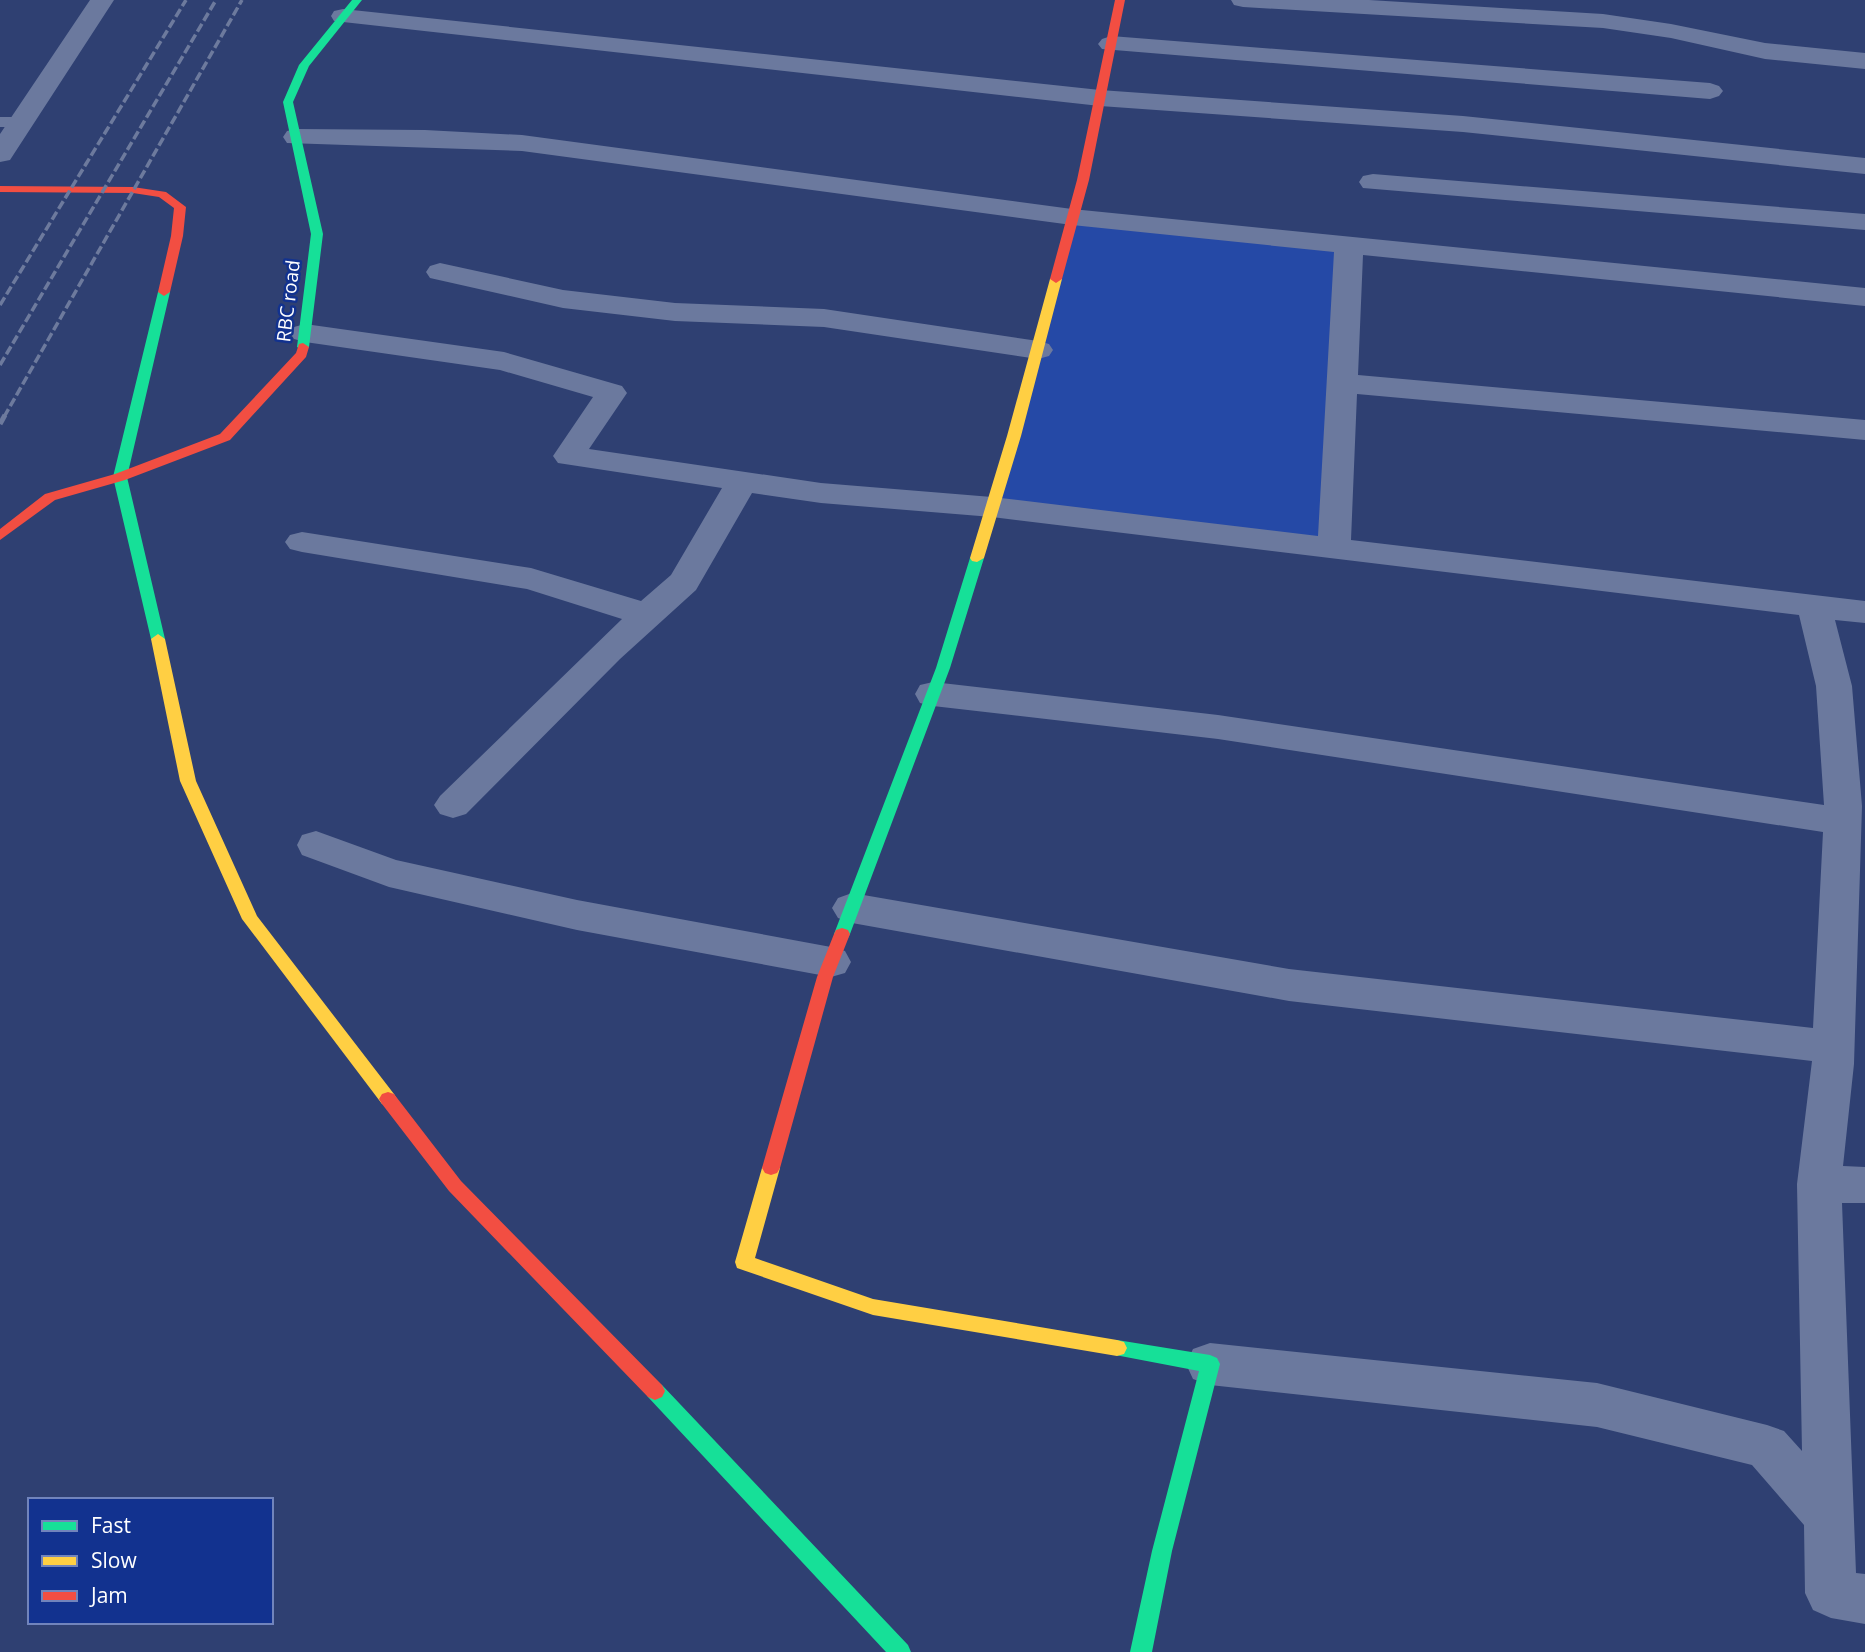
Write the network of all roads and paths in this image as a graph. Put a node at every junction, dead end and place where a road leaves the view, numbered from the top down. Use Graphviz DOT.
graph roads {
  1 [pos="102,0"];
  2 [pos="1120,0"];
  3 [pos="1243,0"];
  4 [pos="350,8"];
  5 [pos="1111,44"];
  6 [pos="1865,61"];
  7 [pos="1710,91"];
  8 [pos="1100,98"];
  9 [pos="11,122"];
  10 [pos="296,137"];
  11 [pos="0,154"];
  12 [pos="1865,166"];
  13 [pos="1373,182"];
  14 [pos="0,189"];
  15 [pos="1072,217"];
  16 [pos="1865,222"];
  17 [pos="1349,243"];
  18 [pos="440,272"];
  19 [pos="1865,297"];
  20 [pos="305,333"];
  21 [pos="1038,350"];
  22 [pos="1341,383"];
  23 [pos="1865,430"];
  24 [pos="120,477"];
  25 [pos="742,481"];
  26 [pos="992,507"];
  27 [pos="0,536"];
  28 [pos="302,542"];
  29 [pos="1334,547"];
  30 [pos="1814,604"];
  31 [pos="1865,612"];
  32 [pos="648,615"];
  33 [pos="933,694"];
  34 [pos="453,805"];
  35 [pos="316,845"];
  36 [pos="1849,846"];
  37 [pos="852,908"];
  38 [pos="831,962"];
  39 [pos="1833,1047"];
  40 [pos="1819,1184"];
  41 [pos="1865,1185"];
  42 [pos="1210,1364"];
  43 [pos="1828,1516"];
  44 [pos="1865,1599"];
  45 [pos="900,1652"];
  46 [pos="1141,1652"];
  1 -- 9 [label="street"];
  2 -- 5 [label="street"];
  3 -- 6 [label="street"];
  4 -- 8 [label="street"];
  4 -- 10 [label="street, RBC road"];
  5 -- 7 [label="street"];
  5 -- 8 [label="street"];
  8 -- 12 [label="street"];
  8 -- 15 [label="street"];
  9 -- 11 [label="street"];
  10 -- 15 [label="street"];
  10 -- 20 [label="street, RBC road"];
  13 -- 16 [label="street"];
  14 -- 24 [label="street"];
  15 -- 17 [label="street"];
  15 -- 21 [label="street"];
  17 -- 19 [label="street"];
  17 -- 22 [label="street"];
  18 -- 21 [label="street"];
  20 -- 24 [label="street, RBC road"];
  20 -- 25 [label="street"];
  21 -- 26 [label="street"];
  22 -- 23 [label="street"];
  22 -- 29 [label="street"];
  24 -- 27 [label="street, RBC road"];
  24 -- 45 [label="street"];
  25 -- 26 [label="street"];
  25 -- 32 [label="street"];
  26 -- 29 [label="street"];
  26 -- 33 [label="street"];
  28 -- 32 [label="street"];
  29 -- 30 [label="street"];
  30 -- 31 [label="street"];
  30 -- 36 [label="street"];
  32 -- 34 [label="street"];
  33 -- 36 [label="street"];
  33 -- 37 [label="street"];
  35 -- 38 [label="street"];
  36 -- 39 [label="street"];
  37 -- 38 [label="street"];
  37 -- 39 [label="street"];
  38 -- 42 [label="street"];
  39 -- 40 [label="street"];
  40 -- 41 [label="street"];
  40 -- 43 [label="street"];
  42 -- 43 [label="street"];
  42 -- 46 [label="street"];
  43 -- 44 [label="street"];
}
